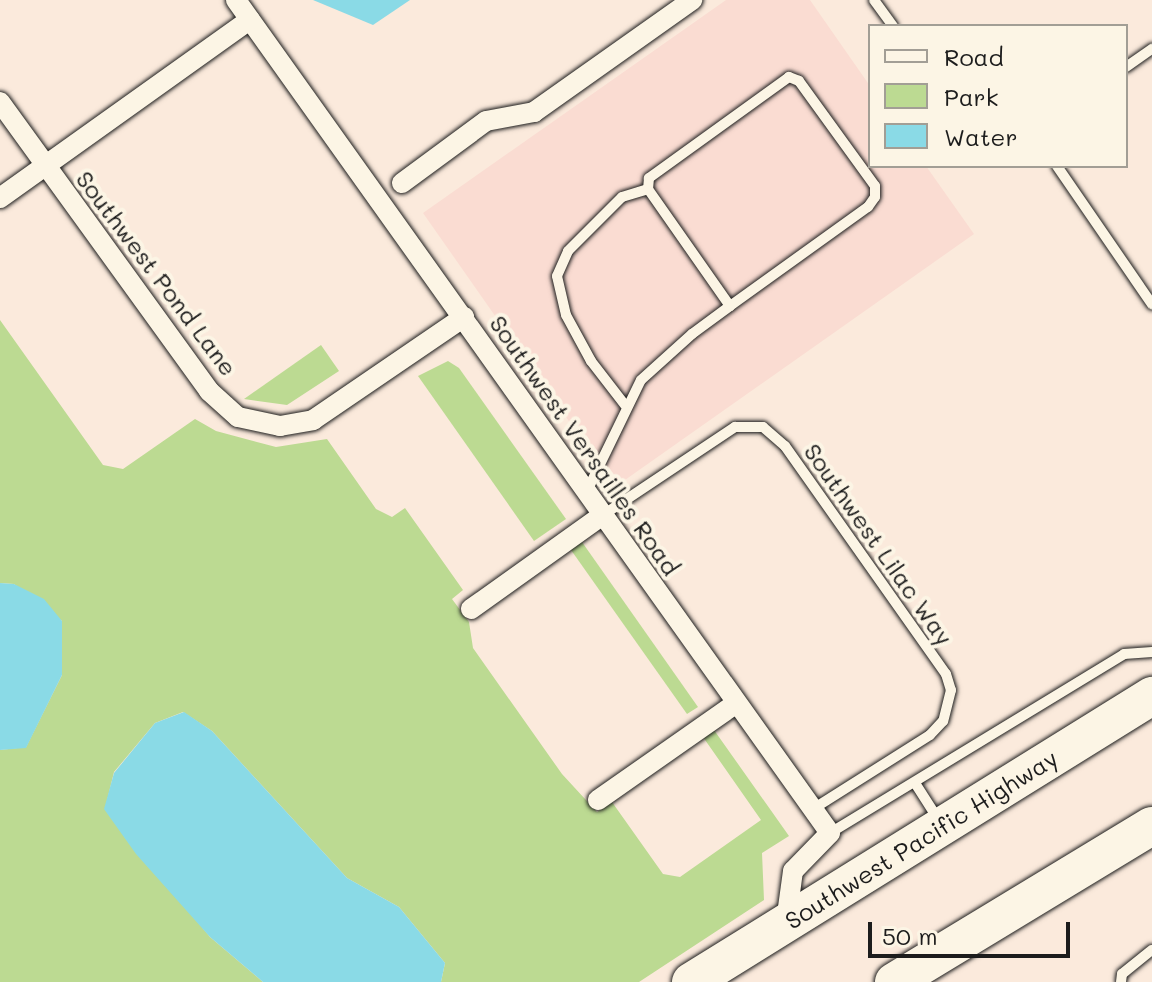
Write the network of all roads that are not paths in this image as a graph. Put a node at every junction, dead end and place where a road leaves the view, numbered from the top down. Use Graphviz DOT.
graph roads {
  1 [pos="236,0"];
  2 [pos="692,0"];
  3 [pos="874,0"];
  4 [pos="250,20"];
  5 [pos="892,24"];
  6 [pos="1152,49"];
  7 [pos="1128,66"];
  8 [pos="0,102"];
  9 [pos="45,165"];
  10 [pos="1058,168"];
  11 [pos="402,183"];
  12 [pos="648,189"];
  13 [pos="0,198"];
  14 [pos="1152,304"];
  15 [pos="730,306"];
  16 [pos="464,317"];
  17 [pos="625,405"];
  18 [pos="587,491"];
  19 [pos="603,515"];
  20 [pos="471,609"];
  21 [pos="1152,652"];
  22 [pos="1152,696"];
  23 [pos="735,704"];
  24 [pos="915,783"];
  25 [pos="598,800"];
  26 [pos="813,809"];
  27 [pos="1152,826"];
  28 [pos="943,827"];
  29 [pos="830,833"];
  30 [pos="786,922"];
  31 [pos="1152,950"];
  32 [pos="691,982"];
  33 [pos="894,982"];
  34 [pos="1121,982"];
  1 -- 4 [label="street, Southwest Versailles Road"];
  2 -- 11 [label="street"];
  3 -- 5 [label="lane"];
  4 -- 9 [label="street"];
  4 -- 16 [label="street, Southwest Versailles Road"];
  6 -- 7 [label="lane"];
  8 -- 9 [label="street, Southwest Pond Lane"];
  9 -- 13 [label="street"];
  9 -- 16 [label="street, Southwest Pond Lane"];
  10 -- 14 [label="lane"];
  12 -- 15 [label="lane"];
  12 -- 15 [label="lane"];
  12 -- 17 [label="lane"];
  15 -- 17 [label="lane"];
  16 -- 18 [label="street, Southwest Versailles Road"];
  17 -- 18 [label="lane"];
  18 -- 19 [label="street, Southwest Versailles Road"];
  19 -- 20 [label="street"];
  19 -- 23 [label="street, Southwest Versailles Road"];
  19 -- 26 [label="lane, Southwest Lilac Way"];
  21 -- 24 [label="lane"];
  22 -- 28 [label="highway, Southwest Pacific Highway"];
  23 -- 25 [label="street"];
  23 -- 26 [label="street, Southwest Versailles Road"];
  24 -- 28 [label="lane"];
  24 -- 29 [label="lane"];
  26 -- 29 [label="street, Southwest Versailles Road"];
  27 -- 33 [label="highway"];
  28 -- 30 [label="highway, Southwest Pacific Highway"];
  29 -- 30 [label="street"];
  30 -- 32 [label="highway, Southwest Pacific Highway"];
  31 -- 34 [label="lane"];
}
